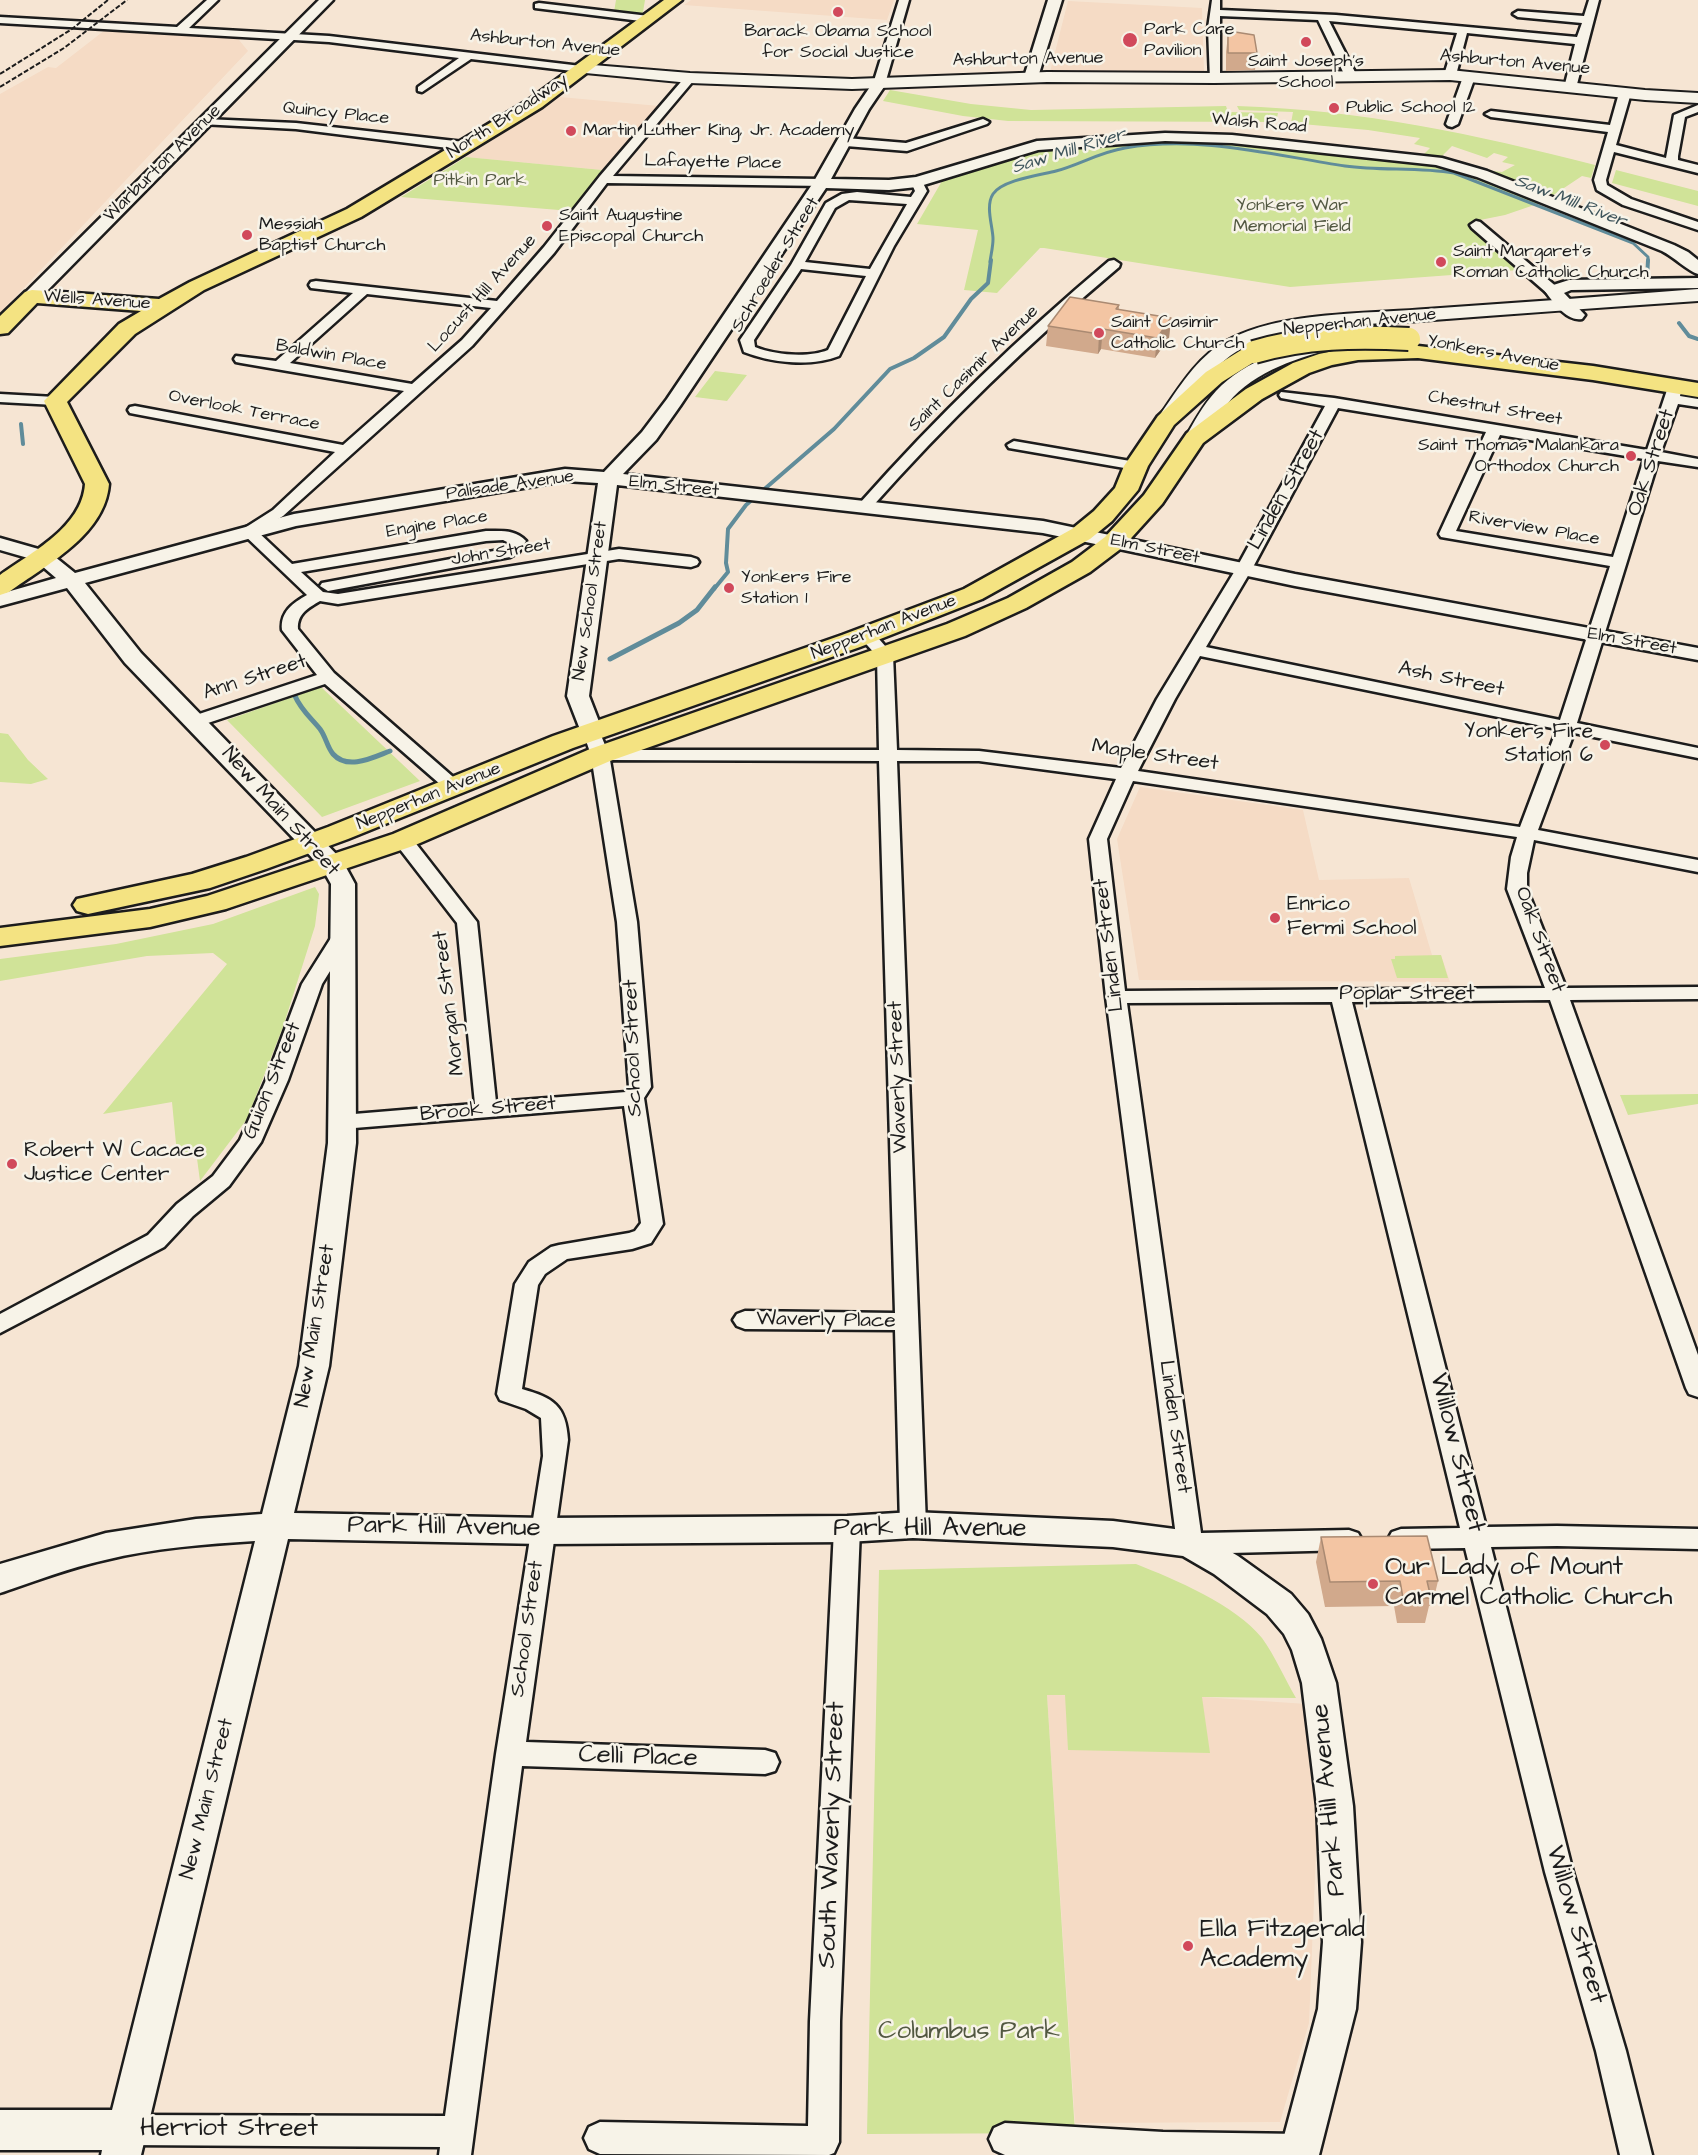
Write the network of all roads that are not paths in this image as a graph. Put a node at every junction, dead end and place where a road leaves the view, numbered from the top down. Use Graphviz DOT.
graph roads {
  1 [pos="213,0"];
  2 [pos="326,0"];
  3 [pos="674,0"];
  4 [pos="904,0"];
  5 [pos="1055,0"];
  6 [pos="1216,0"];
  7 [pos="1594,0"];
  8 [pos="539,6"];
  9 [pos="1214,13"];
  10 [pos="1518,14"];
  11 [pos="1322,17"];
  12 [pos="649,19"];
  13 [pos="0,20"];
  14 [pos="1588,20"];
  15 [pos="180,30"];
  16 [pos="1463,30"];
  17 [pos="291,36"];
  18 [pos="1581,41"];
  19 [pos="470,55"];
  20 [pos="581,69"];
  21 [pos="1449,75"];
  22 [pos="1351,76"];
  23 [pos="1031,77"];
  24 [pos="1468,77"];
  25 [pos="690,78"];
  26 [pos="1214,78"];
  27 [pos="1570,88"];
  28 [pos="422,89"];
  29 [pos="876,90"];
  30 [pos="1625,93"];
  31 [pos="1698,98"];
  32 [pos="1698,108"];
  33 [pos="1491,114"];
  34 [pos="205,122"];
  35 [pos="983,122"];
  36 [pos="1452,124"];
  37 [pos="1615,129"];
  38 [pos="846,142"];
  39 [pos="464,146"];
  40 [pos="1609,147"];
  41 [pos="1672,162"];
  42 [pos="1698,169"];
  43 [pos="604,178"];
  44 [pos="917,182"];
  45 [pos="821,183"];
  46 [pos="917,201"];
  47 [pos="1476,225"];
  48 [pos="1698,226"];
  49 [pos="1682,255"];
  50 [pos="1114,264"];
  51 [pos="797,265"];
  52 [pos="1698,269"];
  53 [pos="876,273"];
  54 [pos="1537,278"];
  55 [pos="1674,283"];
  56 [pos="1698,283"];
  57 [pos="316,285"];
  58 [pos="1569,285"];
  59 [pos="363,291"];
  60 [pos="1698,295"];
  61 [pos="32,296"];
  62 [pos="501,304"];
  63 [pos="1565,304"];
  64 [pos="1698,305"];
  65 [pos="163,306"];
  66 [pos="0,328"];
  67 [pos="241,359"];
  68 [pos="280,364"];
  69 [pos="1593,374"];
  70 [pos="414,389"];
  71 [pos="1698,390"];
  72 [pos="1674,393"];
  73 [pos="1286,395"];
  74 [pos="0,398"];
  75 [pos="55,401"];
  76 [pos="1334,402"];
  77 [pos="1698,404"];
  78 [pos="135,410"];
  79 [pos="1166,421"];
  80 [pos="1495,429"];
  81 [pos="1195,438"];
  82 [pos="1014,445"];
  83 [pos="346,450"];
  84 [pos="1652,456"];
  85 [pos="1698,463"];
  86 [pos="1136,466"];
  87 [pos="608,479"];
  88 [pos="866,506"];
  89 [pos="248,531"];
  90 [pos="1082,534"];
  91 [pos="1114,542"];
  92 [pos="0,544"];
  93 [pos="42,556"];
  94 [pos="598,557"];
  95 [pos="691,562"];
  96 [pos="1620,563"];
  97 [pos="288,569"];
  98 [pos="1244,569"];
  99 [pos="71,580"];
  100 [pos="0,587"];
  101 [pos="314,593"];
  102 [pos="0,600"];
  103 [pos="866,635"];
  104 [pos="1597,635"];
  105 [pos="1196,650"];
  106 [pos="1698,654"];
  107 [pos="885,655"];
  108 [pos="328,677"];
  109 [pos="196,721"];
  110 [pos="1567,727"];
  111 [pos="596,743"];
  112 [pos="1698,753"];
  113 [pos="888,756"];
  114 [pos="1127,774"];
  115 [pos="454,787"];
  116 [pos="1526,833"];
  117 [pos="403,840"];
  118 [pos="311,842"];
  119 [pos="333,865"];
  120 [pos="1698,867"];
  121 [pos="0,914"];
  122 [pos="343,934"];
  123 [pos="0,937"];
  124 [pos="1698,993"];
  125 [pos="1558,994"];
  126 [pos="1340,995"];
  127 [pos="1116,997"];
  128 [pos="633,1098"];
  129 [pos="486,1110"];
  130 [pos="342,1122"];
  131 [pos="745,1320"];
  132 [pos="907,1322"];
  133 [pos="0,1324"];
  134 [pos="1698,1388"];
  135 [pos="913,1525"];
  136 [pos="274,1526"];
  137 [pos="847,1529"];
  138 [pos="543,1531"];
  139 [pos="1477,1538"];
  140 [pos="1698,1539"];
  141 [pos="1190,1544"];
  142 [pos="0,1579"];
  143 [pos="510,1754"];
  144 [pos="765,1762"];
  145 [pos="0,2130"];
  146 [pos="600,2138"];
  147 [pos="1005,2139"];
  148 [pos="124,2142"];
  149 [pos="456,2144"];
  150 [pos="1300,2152"];
  151 [pos="1636,2155"];
  1 -- 15 [label="street"];
  2 -- 17 [label="street, Warburton Avenue"];
  3 -- 12 [label="main road, North Broadway"];
  4 -- 29 [label="street"];
  5 -- 23 [label="street"];
  6 -- 9 [label="street"];
  7 -- 14 [label="street"];
  8 -- 12 [label="street"];
  9 -- 11 [label="street"];
  9 -- 26 [label="street"];
  10 -- 14 [label="street"];
  11 -- 16 [label="street"];
  11 -- 22 [label="street"];
  12 -- 20 [label="main road, North Broadway"];
  13 -- 15 [label="street, Ashburton Avenue"];
  14 -- 18 [label="street"];
  15 -- 17 [label="street, Ashburton Avenue"];
  16 -- 18 [label="street"];
  16 -- 21 [label="street"];
  17 -- 19 [label="street, Ashburton Avenue"];
  17 -- 34 [label="street, Warburton Avenue"];
  18 -- 27 [label="street"];
  19 -- 20 [label="street, Ashburton Avenue"];
  19 -- 28 [label="street"];
  20 -- 25 [label="main road, Ashburton Avenue"];
  20 -- 39 [label="main road, North Broadway"];
  21 -- 22 [label="main road, Ashburton Avenue"];
  21 -- 24 [label="main road, Ashburton Avenue"];
  22 -- 26 [label="main road, Ashburton Avenue"];
  23 -- 26 [label="main road, Ashburton Avenue"];
  23 -- 29 [label="main road, Ashburton Avenue"];
  24 -- 27 [label="main road, Ashburton Avenue"];
  24 -- 36 [label="street"];
  25 -- 29 [label="main road, Ashburton Avenue"];
  25 -- 43 [label="street, Locust Hill Avenue"];
  27 -- 30 [label="main road, Ashburton Avenue"];
  29 -- 38 [label="street"];
  30 -- 31 [label="main road, Ashburton Avenue"];
  30 -- 37 [label="street"];
  32 -- 41 [label="street"];
  33 -- 37 [label="street"];
  34 -- 39 [label="street, Quincy Place"];
  34 -- 61 [label="street, Warburton Avenue"];
  35 -- 38 [label="street"];
  37 -- 40 [label="street"];
  38 -- 45 [label="street"];
  39 -- 65 [label="main road, North Broadway"];
  40 -- 41 [label="street"];
  40 -- 48 [label="street"];
  41 -- 42 [label="street"];
  43 -- 45 [label="street, Lafayette Place"];
  43 -- 62 [label="street, Locust Hill Avenue"];
  44 -- 45 [label="street, Walsh Road"];
  44 -- 46 [label="street"];
  44 -- 49 [label="street, Walsh Road"];
  45 -- 87 [label="street"];
  46 -- 51 [label="street, Schroeder Street"];
  46 -- 53 [label="street, Schroeder Street"];
  47 -- 54 [label="street"];
  49 -- 52 [label="street, Walsh Road"];
  49 -- 55 [label="street"];
  50 -- 88 [label="street, Saint Casimir Avenue"];
  51 -- 53 [label="street"];
  51 -- 53 [label="street, Schroeder Street"];
  54 -- 58 [label="street"];
  54 -- 63 [label="street"];
  55 -- 56 [label="street"];
  55 -- 58 [label="street"];
  57 -- 59 [label="street"];
  58 -- 63 [label="street"];
  59 -- 62 [label="street"];
  59 -- 68 [label="street"];
  60 -- 63 [label="main road, Nepperhan Avenue"];
  61 -- 65 [label="main road, Wells Avenue"];
  61 -- 66 [label="main road, Warburton Avenue"];
  62 -- 70 [label="street, Locust Hill Avenue"];
  63 -- 64 [label="main road, Nepperhan Avenue"];
  63 -- 79 [label="main road, Nepperhan Avenue"];
  63 -- 81 [label="main road, Nepperhan Avenue"];
  65 -- 75 [label="main road, North Broadway"];
  67 -- 68 [label="street, Baldwin Place"];
  68 -- 70 [label="street, Baldwin Place"];
  69 -- 72 [label="main road, Yonkers Avenue"];
  69 -- 79 [label="main road, Yonkers Avenue, bridge"];
  69 -- 81 [label="main road, Yonkers Avenue"];
  70 -- 83 [label="street, Locust Hill Avenue"];
  71 -- 72 [label="main road, Yonkers Avenue"];
  72 -- 77 [label="street"];
  72 -- 84 [label="street, Oak Street"];
  73 -- 76 [label="street, Chestnut Street"];
  74 -- 75 [label="street"];
  75 -- 93 [label="main road"];
  76 -- 80 [label="street, Chestnut Street"];
  76 -- 98 [label="street, Linden Street"];
  78 -- 83 [label="street, Overlook Terrace"];
  79 -- 86 [label="main road, Nepperhan Avenue"];
  80 -- 84 [label="street, Chestnut Street"];
  80 -- 96 [label="street, Riverview Place"];
  81 -- 91 [label="main road, Nepperhan Avenue"];
  82 -- 86 [label="street"];
  83 -- 89 [label="street, Locust Hill Avenue"];
  84 -- 85 [label="street, Chestnut Street"];
  84 -- 96 [label="street, Oak Street"];
  86 -- 90 [label="main road, Nepperhan Avenue"];
  87 -- 88 [label="street, Elm Street"];
  87 -- 89 [label="street, Palisade Avenue"];
  87 -- 94 [label="street, New School Street"];
  88 -- 90 [label="street, Elm Street"];
  89 -- 97 [label="street"];
  89 -- 99 [label="street, Palisade Avenue"];
  90 -- 91 [label="street, Elm Street"];
  90 -- 103 [label="main road, Nepperhan Avenue"];
  91 -- 98 [label="street, Elm Street"];
  91 -- 107 [label="main road, Nepperhan Avenue"];
  92 -- 93 [label="street"];
  93 -- 99 [label="street, New Main Street"];
  93 -- 100 [label="main road"];
  94 -- 95 [label="street, John Street"];
  94 -- 101 [label="street, John Street"];
  94 -- 111 [label="street, New School Street"];
  96 -- 104 [label="street, Oak Street"];
  97 -- 101 [label="street"];
  97 -- 101 [label="street, Engine Place"];
  98 -- 104 [label="street, Elm Street"];
  98 -- 105 [label="street, Linden Street"];
  99 -- 102 [label="street, Palisade Avenue"];
  99 -- 109 [label="street, New Main Street"];
  101 -- 108 [label="street"];
  103 -- 107 [label="street"];
  103 -- 111 [label="main road, Nepperhan Avenue"];
  104 -- 106 [label="street, Elm Street"];
  104 -- 110 [label="street, Oak Street"];
  105 -- 110 [label="street, Ash Street"];
  105 -- 114 [label="street, Linden Street"];
  107 -- 111 [label="main road, Nepperhan Avenue"];
  107 -- 113 [label="street, Waverly Street"];
  108 -- 109 [label="street, Ann Street"];
  108 -- 115 [label="street"];
  109 -- 118 [label="street, New Main Street"];
  110 -- 112 [label="street, Ash Street"];
  110 -- 116 [label="street, Oak Street"];
  111 -- 113 [label="street, Maple Street"];
  111 -- 115 [label="main road, Nepperhan Avenue"];
  111 -- 117 [label="main road, Nepperhan Avenue"];
  111 -- 128 [label="street, School Street"];
  113 -- 114 [label="street, Maple Street"];
  113 -- 132 [label="street, Waverly Street"];
  114 -- 116 [label="street, Maple Street"];
  114 -- 127 [label="street, Linden Street"];
  115 -- 118 [label="main road, Nepperhan Avenue"];
  116 -- 120 [label="street, Maple Street"];
  116 -- 125 [label="street, Oak Street"];
  117 -- 119 [label="main road, Nepperhan Avenue"];
  117 -- 129 [label="street, Morgan Street"];
  118 -- 119 [label="street, New Main Street"];
  118 -- 121 [label="main road, Nepperhan Avenue"];
  119 -- 122 [label="street, New Main Street"];
  119 -- 123 [label="main road, Nepperhan Avenue"];
  122 -- 130 [label="street, New Main Street"];
  122 -- 133 [label="street, Guion Street"];
  124 -- 125 [label="street, Poplar Street"];
  125 -- 126 [label="street, Poplar Street"];
  125 -- 134 [label="street, Oak Street"];
  126 -- 127 [label="street, Poplar Street"];
  126 -- 139 [label="street, Willow Street"];
  127 -- 141 [label="street, Linden Street"];
  128 -- 129 [label="street, Brook Street"];
  128 -- 138 [label="street, School Street"];
  129 -- 130 [label="street, Brook Street"];
  130 -- 136 [label="street, New Main Street"];
  131 -- 132 [label="street, Waverly Place"];
  132 -- 135 [label="street, Waverly Street"];
  135 -- 137 [label="street, Park Hill Avenue"];
  135 -- 141 [label="street, Park Hill Avenue"];
  136 -- 138 [label="street, Park Hill Avenue"];
  136 -- 142 [label="street, Park Hill Avenue"];
  136 -- 148 [label="street, New Main Street"];
  137 -- 138 [label="street, Park Hill Avenue"];
  137 -- 146 [label="street, South Waverly Street"];
  138 -- 143 [label="street, School Street"];
  139 -- 140 [label="street"];
  139 -- 141 [label="street"];
  139 -- 151 [label="street, Willow Street"];
  141 -- 150 [label="street, Park Hill Avenue"];
  143 -- 144 [label="street, Celli Place"];
  143 -- 149 [label="street, School Street"];
  145 -- 148 [label="street, Herriot Street"];
  147 -- 150 [label="street"];
  148 -- 149 [label="street, Herriot Street"];
}
